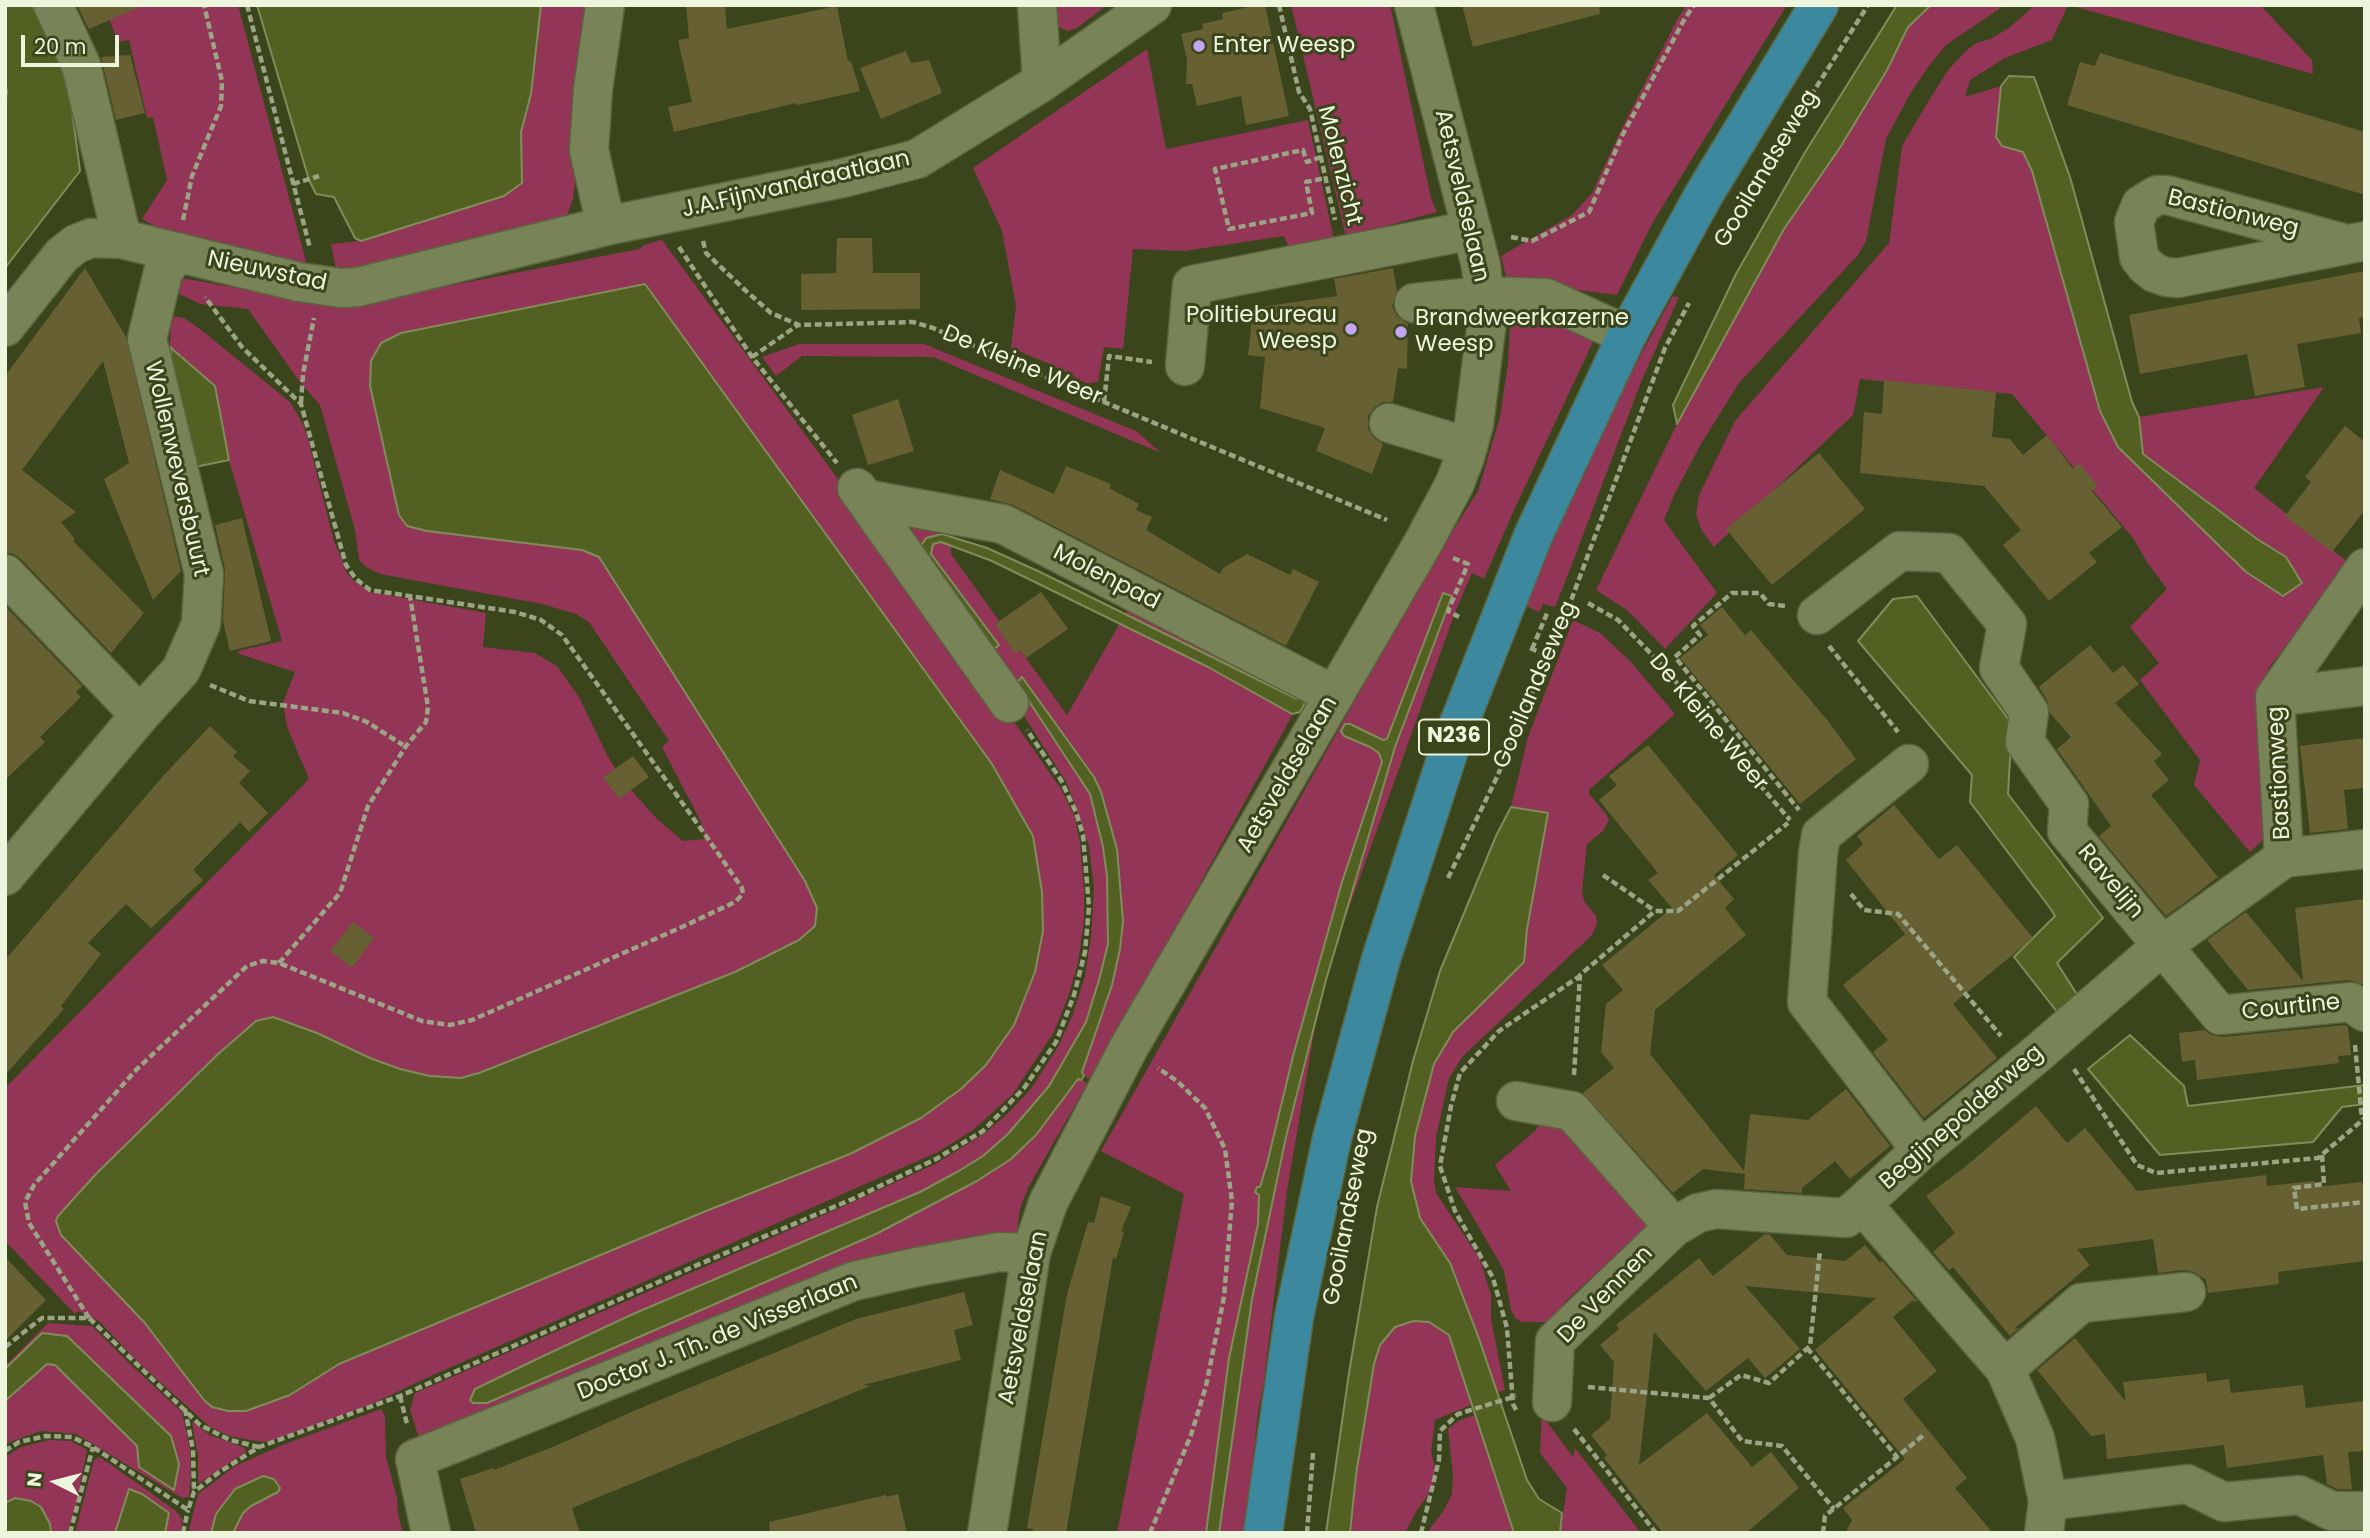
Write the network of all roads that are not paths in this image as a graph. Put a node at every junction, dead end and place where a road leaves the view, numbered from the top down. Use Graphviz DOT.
graph roads {
  1 [pos="53,5"];
  2 [pos="605,5"];
  3 [pos="1037,5"];
  4 [pos="1152,5"];
  5 [pos="1414,5"];
  6 [pos="1819,5"];
  7 [pos="1042,82"];
  8 [pos="606,226"];
  9 [pos="1472,229"];
  10 [pos="122,239"];
  11 [pos="177,252"];
  12 [pos="1484,296"];
  13 [pos="1414,303"];
  14 [pos="5,327"];
  15 [pos="1627,335"];
  16 [pos="1185,366"];
  17 [pos="1389,423"];
  18 [pos="1468,447"];
  19 [pos="2365,568"];
  20 [pos="5,574"];
  21 [pos="1813,618"];
  22 [pos="2365,686"];
  23 [pos="1334,695"];
  24 [pos="2275,697"];
  25 [pos="1010,703"];
  26 [pos="140,715"];
  27 [pos="1909,764"];
  28 [pos="2365,849"];
  29 [pos="2284,858"];
  30 [pos="5,876"];
  31 [pos="2163,945"];
  32 [pos="2365,1012"];
  33 [pos="1516,1101"];
  34 [pos="1921,1150"];
  35 [pos="1862,1204"];
  36 [pos="1674,1227"];
  37 [pos="1031,1254"];
  38 [pos="2186,1292"];
  39 [pos="2005,1369"];
  40 [pos="1541,1400"];
  41 [pos="2365,1511"];
  42 [pos="2046,1517"];
  43 [pos="431,1533"];
  44 [pos="987,1533"];
  45 [pos="1264,1533"];
  1 -- 10 [label="street"];
  2 -- 8 [label="street"];
  3 -- 7 [label="street"];
  4 -- 7 [label="street, J.A.Fijnvandraatlaan"];
  5 -- 9 [label="street, Aetsveldselaan"];
  6 -- 15 [label="main road, Gooilandseweg / N236"];
  7 -- 8 [label="street, J.A.Fijnvandraatlaan"];
  8 -- 11 [label="street, Nieuwstad"];
  9 -- 12 [label="street, Aetsveldselaan"];
  9 -- 16 [label="street"];
  10 -- 11 [label="street, Nieuwstad"];
  10 -- 14 [label="street, Nieuwstad"];
  11 -- 26 [label="street, Wollenweversbuurt"];
  12 -- 13 [label="street"];
  12 -- 15 [label="street"];
  12 -- 18 [label="street, Aetsveldselaan"];
  15 -- 45 [label="main road, Gooilandseweg / N236"];
  17 -- 18 [label="street"];
  18 -- 23 [label="street, Aetsveldselaan"];
  19 -- 24 [label="street, Bastionweg"];
  20 -- 26 [label="street"];
  21 -- 31 [label="street, Ravelijn"];
  22 -- 24 [label="street"];
  23 -- 25 [label="street, Molenpad"];
  23 -- 37 [label="street, Aetsveldselaan"];
  24 -- 29 [label="street, Bastionweg"];
  26 -- 30 [label="street, Wollenweversbuurt"];
  27 -- 34 [label="street"];
  28 -- 29 [label="street"];
  29 -- 31 [label="street, Bastionweg"];
  31 -- 32 [label="street, Courtine"];
  31 -- 34 [label="street, Begijnepolderweg"];
  33 -- 36 [label="street"];
  34 -- 35 [label="street, Begijnepolderweg"];
  35 -- 36 [label="street, De Vennen"];
  35 -- 39 [label="street, Begijnepolderweg"];
  36 -- 40 [label="street, De Vennen"];
  37 -- 43 [label="street, Doctor J. Th. de Visserlaan"];
  37 -- 44 [label="street, Aetsveldselaan"];
  38 -- 39 [label="street"];
  39 -- 42 [label="street, Begijnepolderweg"];
  41 -- 42 [label="street"];
}
